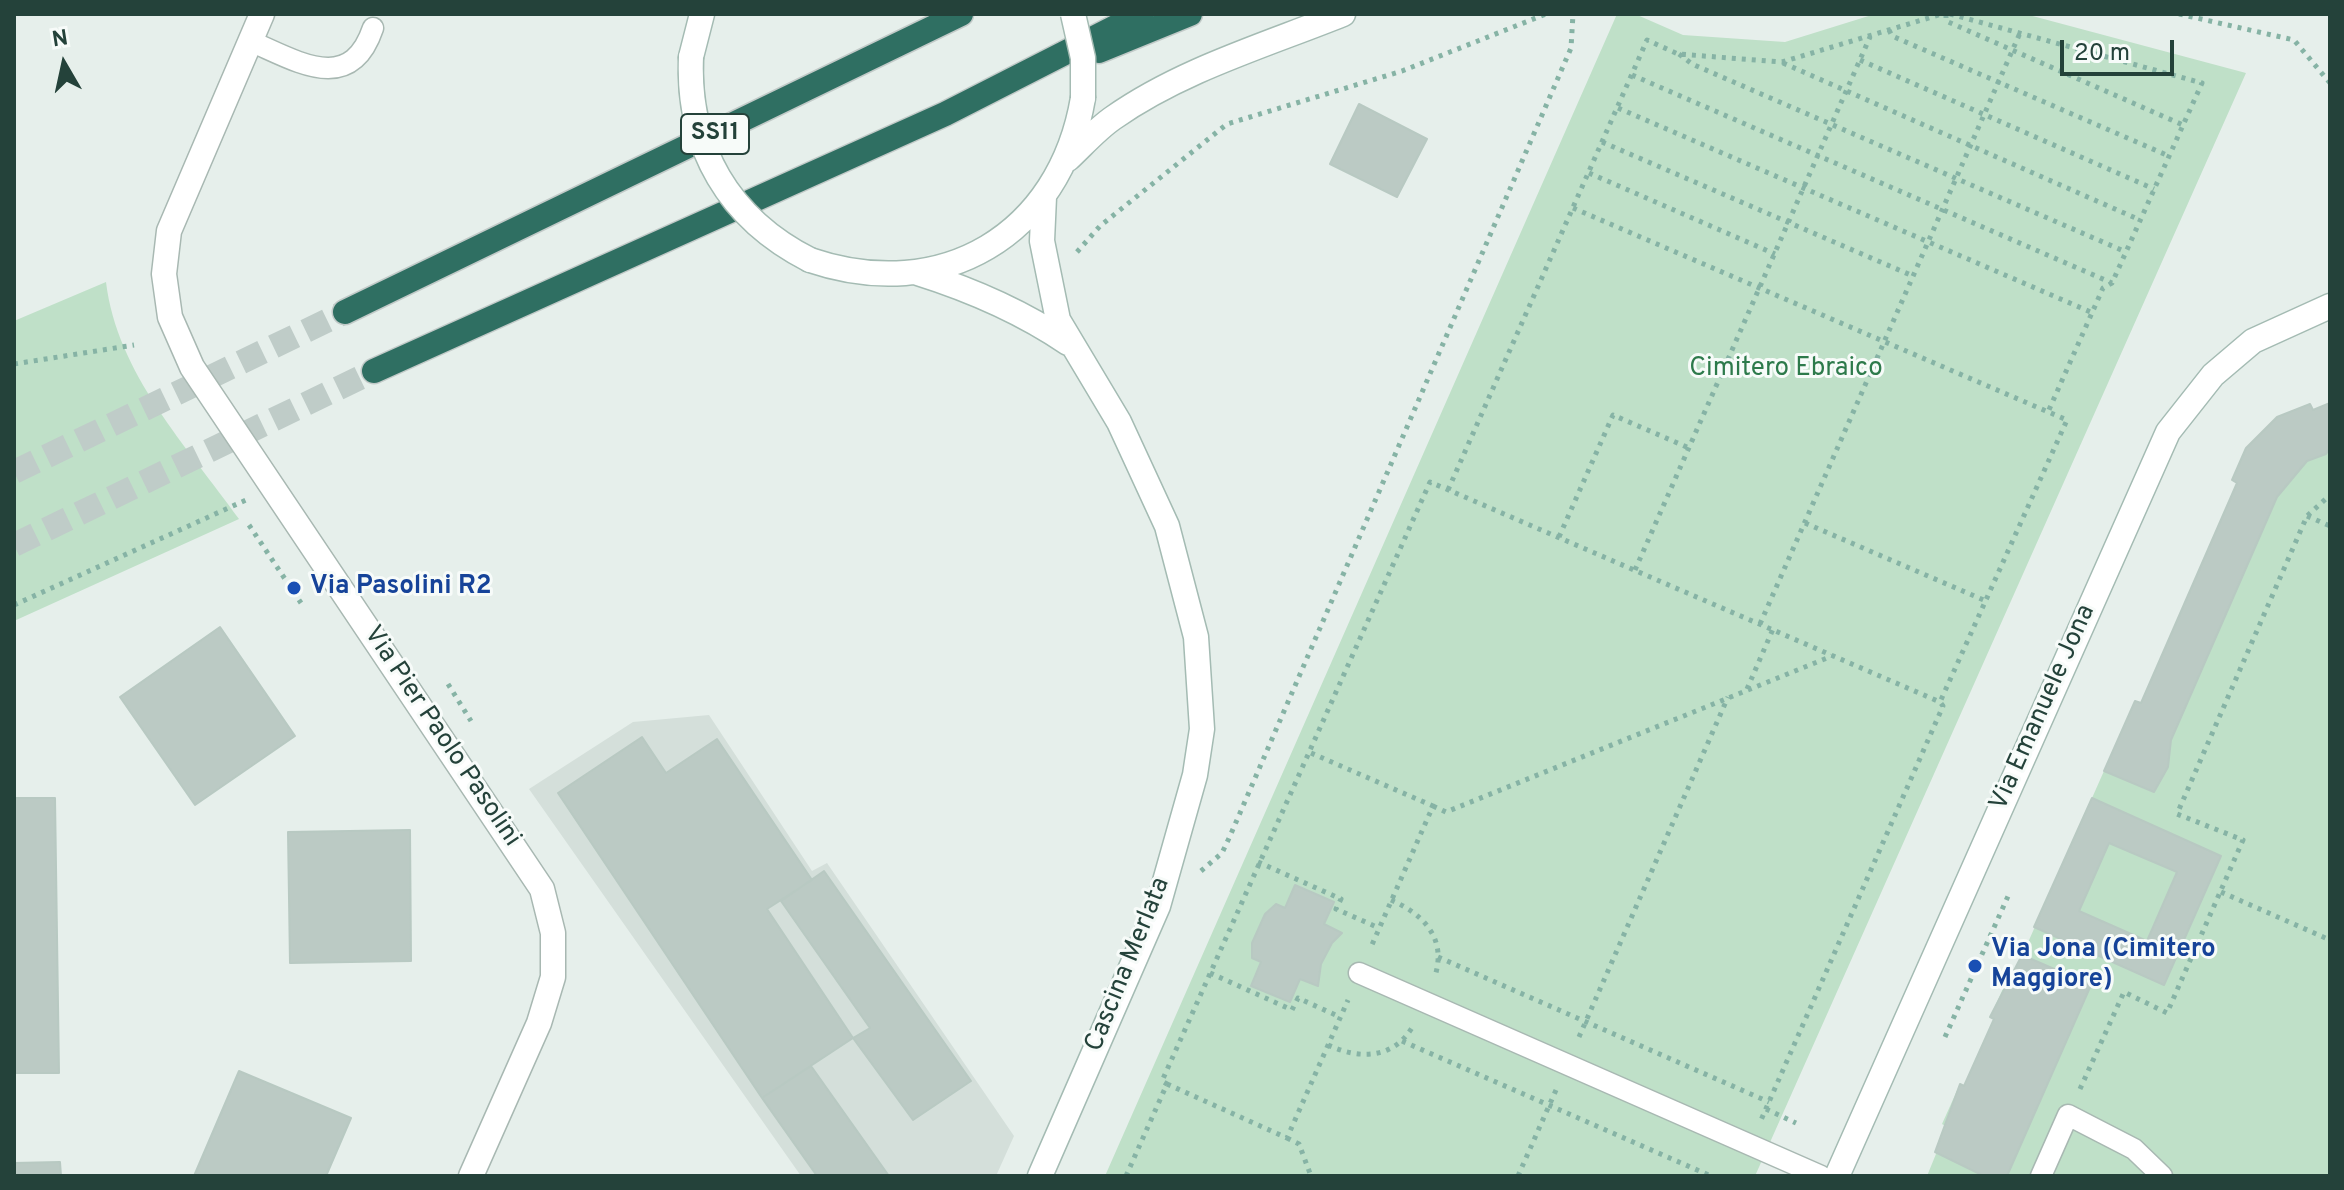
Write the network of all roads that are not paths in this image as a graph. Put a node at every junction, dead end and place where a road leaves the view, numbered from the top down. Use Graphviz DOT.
graph roads {
  1 [pos="262,14"];
  2 [pos="702,14"];
  3 [pos="961,14"];
  4 [pos="1073,14"];
  5 [pos="1141,14"];
  6 [pos="1190,14"];
  7 [pos="1343,14"];
  8 [pos="373,28"];
  9 [pos="250,41"];
  10 [pos="945,114"];
  11 [pos="1066,160"];
  12 [pos="1044,197"];
  13 [pos="918,273"];
  14 [pos="2330,306"];
  15 [pos="345,312"];
  16 [pos="1070,345"];
  17 [pos="374,371"];
  18 [pos="1359,973"];
  19 [pos="471,1176"];
  20 [pos="1040,1176"];
  21 [pos="1821,1176"];
  22 [pos="1837,1176"];
  23 [pos="2041,1176"];
  24 [pos="2162,1176"];
  1 -- 9 [label="street, Via Pier Paolo Pasolini"];
  2 -- 13 [label="street, bridge"];
  3 -- 15 [label="highway, SS11"];
  4 -- 11 [label="street, bridge"];
  5 -- 10 [label="highway"];
  6 -- 10 [label="highway"];
  7 -- 11 [label="street"];
  8 -- 9 [label="lane"];
  9 -- 19 [label="street, Via Pier Paolo Pasolini"];
  10 -- 17 [label="highway"];
  11 -- 12 [label="street"];
  12 -- 13 [label="street"];
  12 -- 16 [label="street"];
  13 -- 16 [label="street"];
  14 -- 22 [label="street, Via Emanuele Jona"];
  16 -- 20 [label="street, Cascina Merlata"];
  18 -- 21 [label="lane"];
  23 -- 24 [label="lane"];
}
